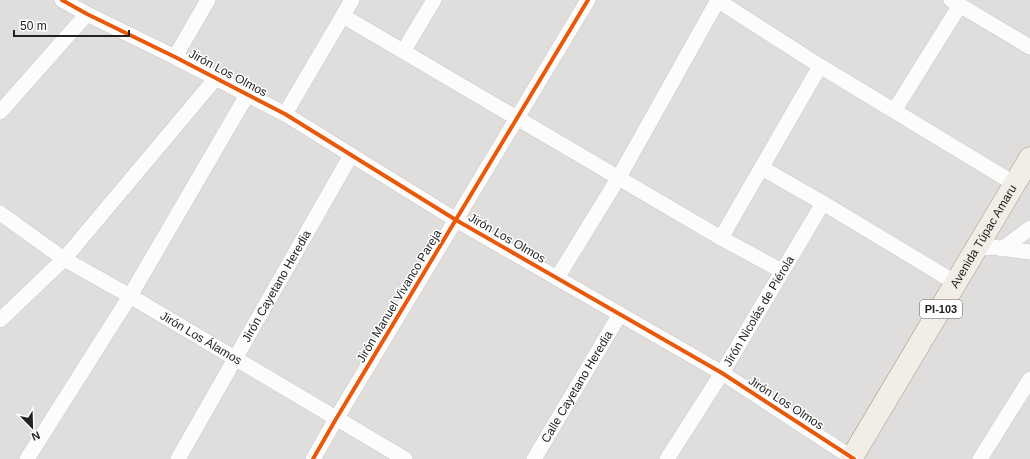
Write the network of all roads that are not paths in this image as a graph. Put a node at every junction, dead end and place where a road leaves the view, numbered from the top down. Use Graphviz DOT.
graph roads {
  1 [pos="62,0"];
  2 [pos="208,0"];
  3 [pos="352,0"];
  4 [pos="434,0"];
  5 [pos="588,0"];
  6 [pos="718,0"];
  7 [pos="956,3"];
  8 [pos="87,14"];
  9 [pos="343,16"];
  10 [pos="1030,47"];
  11 [pos="404,50"];
  12 [pos="175,57"];
  13 [pos="820,66"];
  14 [pos="216,78"];
  15 [pos="247,94"];
  16 [pos="894,111"];
  17 [pos="0,112"];
  18 [pos="285,114"];
  19 [pos="517,118"];
  20 [pos="351,155"];
  21 [pos="1030,158"];
  22 [pos="762,168"];
  23 [pos="619,177"];
  24 [pos="1015,184"];
  25 [pos="823,203"];
  26 [pos="0,213"];
  27 [pos="456,220"];
  28 [pos="1030,228"];
  29 [pos="721,238"];
  30 [pos="977,249"];
  31 [pos="1002,249"];
  32 [pos="1030,252"];
  33 [pos="64,259"];
  34 [pos="782,271"];
  35 [pos="558,278"];
  36 [pos="956,283"];
  37 [pos="130,296"];
  38 [pos="620,314"];
  39 [pos="0,320"];
  40 [pos="235,358"];
  41 [pos="722,373"];
  42 [pos="1030,380"];
  43 [pos="336,419"];
  44 [pos="27,459"];
  45 [pos="178,459"];
  46 [pos="314,459"];
  47 [pos="405,459"];
  48 [pos="534,459"];
  49 [pos="667,459"];
  50 [pos="853,459"];
  51 [pos="980,459"];
  1 -- 8 [label="street, Jirón Los Olmos"];
  2 -- 12 [label="street"];
  3 -- 9 [label="street"];
  4 -- 11 [label="street"];
  5 -- 19 [label="street, Jirón Manuel Vivanco Pareja"];
  6 -- 13 [label="street"];
  6 -- 23 [label="street"];
  7 -- 10 [label="street"];
  7 -- 16 [label="street"];
  8 -- 12 [label="street, Jirón Los Olmos"];
  8 -- 17 [label="street"];
  9 -- 11 [label="street"];
  9 -- 18 [label="street"];
  11 -- 19 [label="street"];
  12 -- 14 [label="street, Jirón Los Olmos"];
  13 -- 16 [label="street"];
  13 -- 22 [label="street"];
  14 -- 15 [label="street, Jirón Los Olmos"];
  14 -- 33 [label="street"];
  15 -- 18 [label="street, Jirón Los Olmos"];
  15 -- 37 [label="street"];
  16 -- 24 [label="street"];
  18 -- 20 [label="street, Jirón Los Olmos"];
  19 -- 23 [label="street"];
  19 -- 27 [label="street, Jirón Manuel Vivanco Pareja"];
  20 -- 27 [label="street, Jirón Los Olmos"];
  20 -- 40 [label="street, Jirón Cayetano Heredia"];
  21 -- 24 [label="main road, Avenida Túpac Amaru / PI-103"];
  22 -- 25 [label="street"];
  22 -- 29 [label="street"];
  23 -- 29 [label="street"];
  23 -- 35 [label="street"];
  24 -- 30 [label="main road, Avenida Túpac Amaru / PI-103"];
  25 -- 34 [label="street, Jirón Nicolás de Piérola"];
  25 -- 36 [label="street"];
  26 -- 33 [label="street, Jirón Los Álamos"];
  27 -- 35 [label="street, Jirón Los Olmos"];
  27 -- 43 [label="street, Jirón Manuel Vivanco Pareja"];
  28 -- 31 [label="street"];
  29 -- 34 [label="street"];
  30 -- 31 [label="street"];
  30 -- 36 [label="main road, Avenida Túpac Amaru / PI-103"];
  31 -- 32 [label="street"];
  33 -- 37 [label="street, Jirón Los Álamos"];
  33 -- 39 [label="street"];
  34 -- 41 [label="street, Jirón Nicolás de Piérola"];
  35 -- 38 [label="street, Jirón Los Olmos"];
  36 -- 50 [label="main road, Avenida Túpac Amaru / PI-103"];
  37 -- 40 [label="street, Jirón Los Álamos"];
  37 -- 44 [label="street"];
  38 -- 41 [label="street, Jirón Los Olmos"];
  38 -- 48 [label="street, Calle Cayetano Heredia"];
  40 -- 43 [label="street, Jirón Los Álamos"];
  40 -- 45 [label="street, Jirón Cayetano Heredia"];
  41 -- 49 [label="street, Jirón Nicolás de Piérola"];
  41 -- 50 [label="street, Jirón Los Olmos"];
  42 -- 51 [label="street"];
  43 -- 46 [label="street, Jirón Manuel Vivanco Pareja"];
  43 -- 47 [label="street, Jirón Los Álamos"];
}
